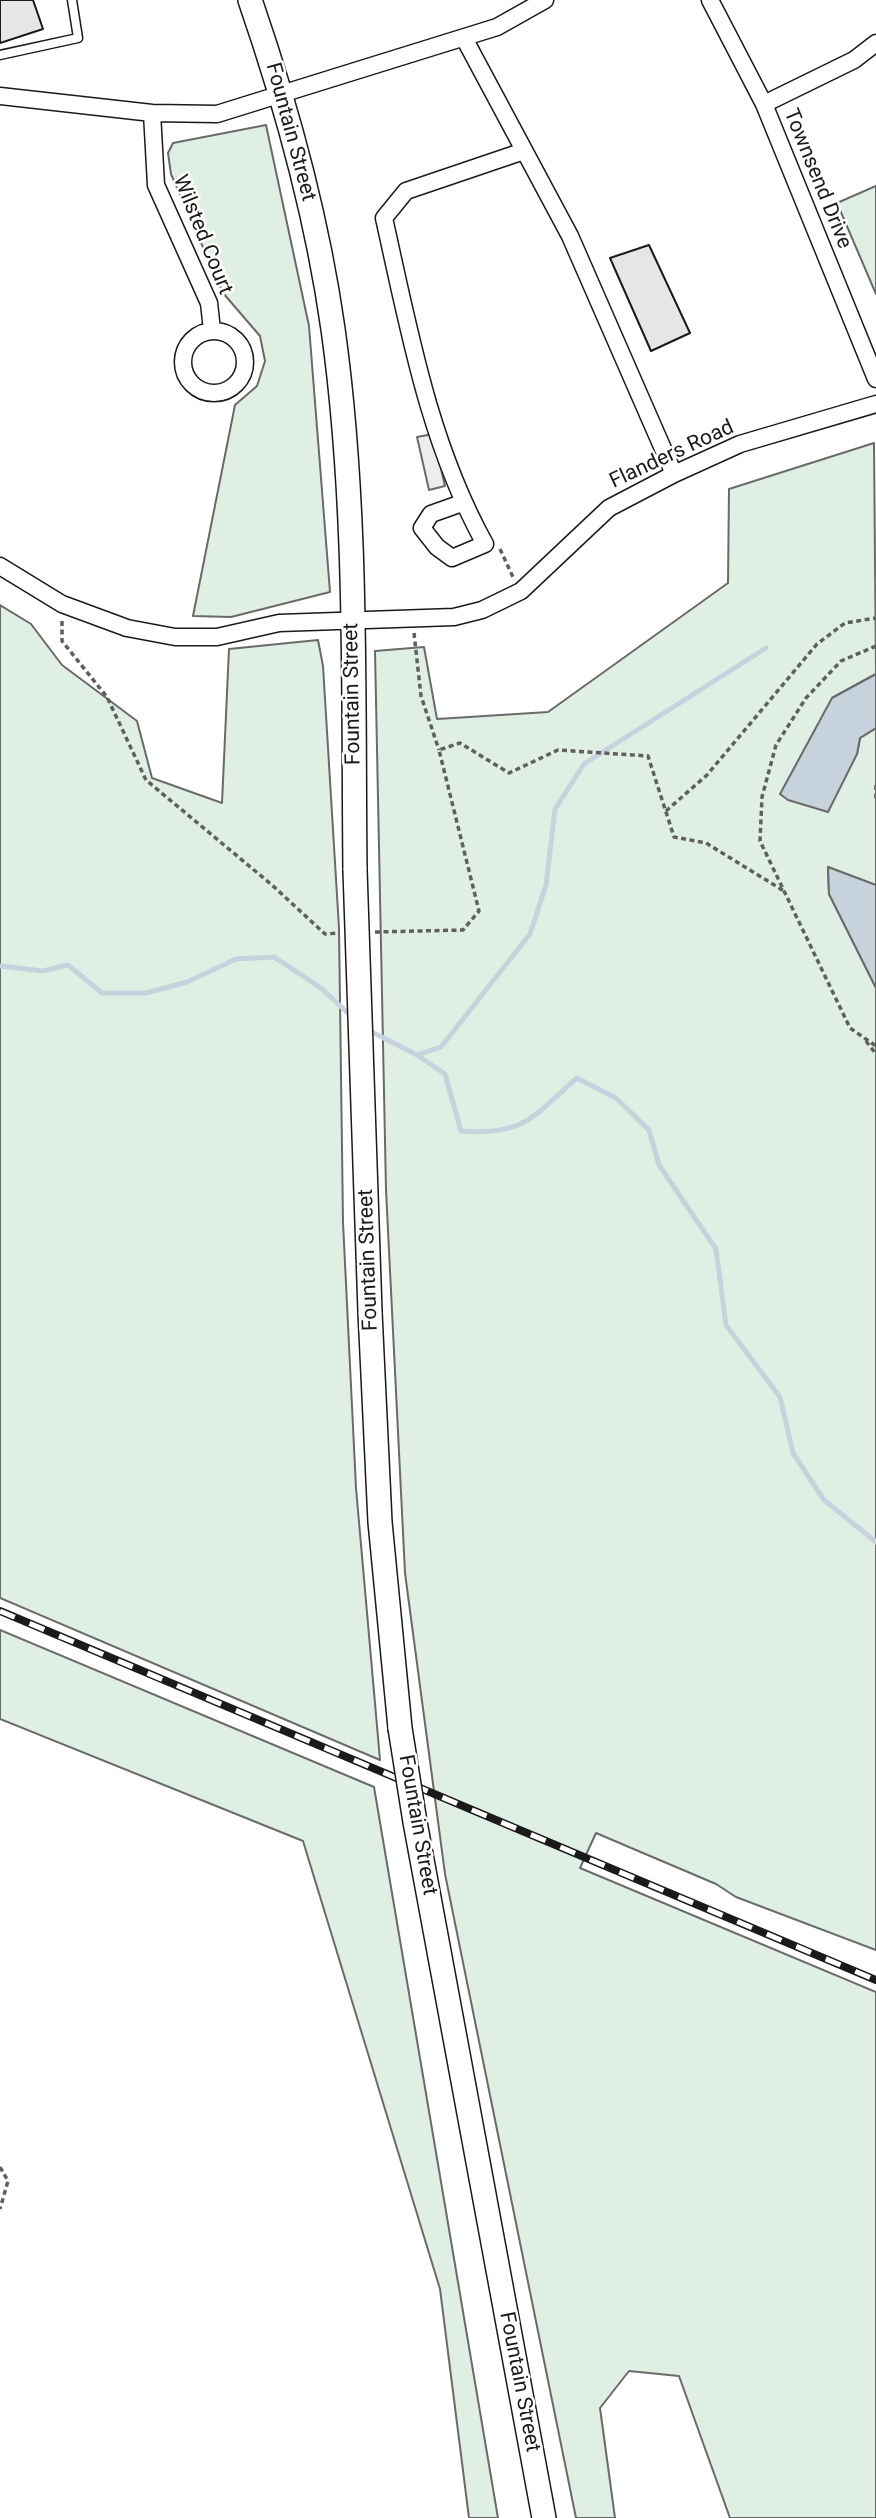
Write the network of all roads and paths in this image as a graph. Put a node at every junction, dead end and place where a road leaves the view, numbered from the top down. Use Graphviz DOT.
graph roads {
  1 [pos="72,0"];
  2 [pos="250,0"];
  3 [pos="545,0"];
  4 [pos="709,0"];
  5 [pos="464,38"];
  6 [pos="876,43"];
  7 [pos="0,55"];
  8 [pos="282,93"];
  9 [pos="0,96"];
  10 [pos="764,104"];
  11 [pos="152,113"];
  12 [pos="524,151"];
  13 [pos="212,330"];
  14 [pos="876,379"];
  15 [pos="876,404"];
  16 [pos="674,474"];
  17 [pos="462,503"];
  18 [pos="485,544"];
  19 [pos="0,566"];
  20 [pos="521,592"];
  21 [pos="62,604"];
  22 [pos="413,618"];
  23 [pos="876,618"];
  24 [pos="352,622"];
  25 [pos="876,646"];
  26 [pos="439,750"];
  27 [pos="876,785"];
  28 [pos="876,802"];
  29 [pos="666,811"];
  30 [pos="784,891"];
  31 [pos="353,933"];
  32 [pos="367,933"];
  33 [pos="863,1037"];
  34 [pos="876,1046"];
  35 [pos="876,1054"];
  36 [pos="0,2167"];
  37 [pos="0,2208"];
  38 [pos="544,2518"];
  1 -- 7 [label="lane"];
  2 -- 8 [label="main road, Fountain Street"];
  3 -- 5 [label="street"];
  4 -- 10 [label="street, Townsend Drive"];
  5 -- 8 [label="street"];
  5 -- 12 [label="street"];
  6 -- 10 [label="street"];
  8 -- 11 [label="street"];
  8 -- 24 [label="main road, Fountain Street"];
  9 -- 11 [label="street"];
  10 -- 14 [label="street, Townsend Drive"];
  11 -- 13 [label="street, Wilsted Court"];
  12 -- 16 [label="street"];
  12 -- 17 [label="street"];
  13 -- 13 [label="street"];
  15 -- 16 [label="street, Flanders Road"];
  16 -- 20 [label="street, Flanders Road"];
  17 -- 18 [label="street"];
  17 -- 18 [label="street"];
  18 -- 20 [label="path"];
  19 -- 21 [label="street, Flanders Road"];
  20 -- 22 [label="street, Flanders Road"];
  21 -- 24 [label="street, Flanders Road"];
  21 -- 31 [label="path"];
  22 -- 24 [label="street, Flanders Road"];
  22 -- 26 [label="path"];
  23 -- 29 [label="path"];
  24 -- 38 [label="main road, Fountain Street, bridge"];
  25 -- 30 [label="path"];
  26 -- 29 [label="path"];
  26 -- 32 [label="path"];
  27 -- 28 [label="path"];
  29 -- 30 [label="path"];
  30 -- 33 [label="path"];
  33 -- 34 [label="path"];
  33 -- 35 [label="path"];
  36 -- 37 [label="path"];
}
